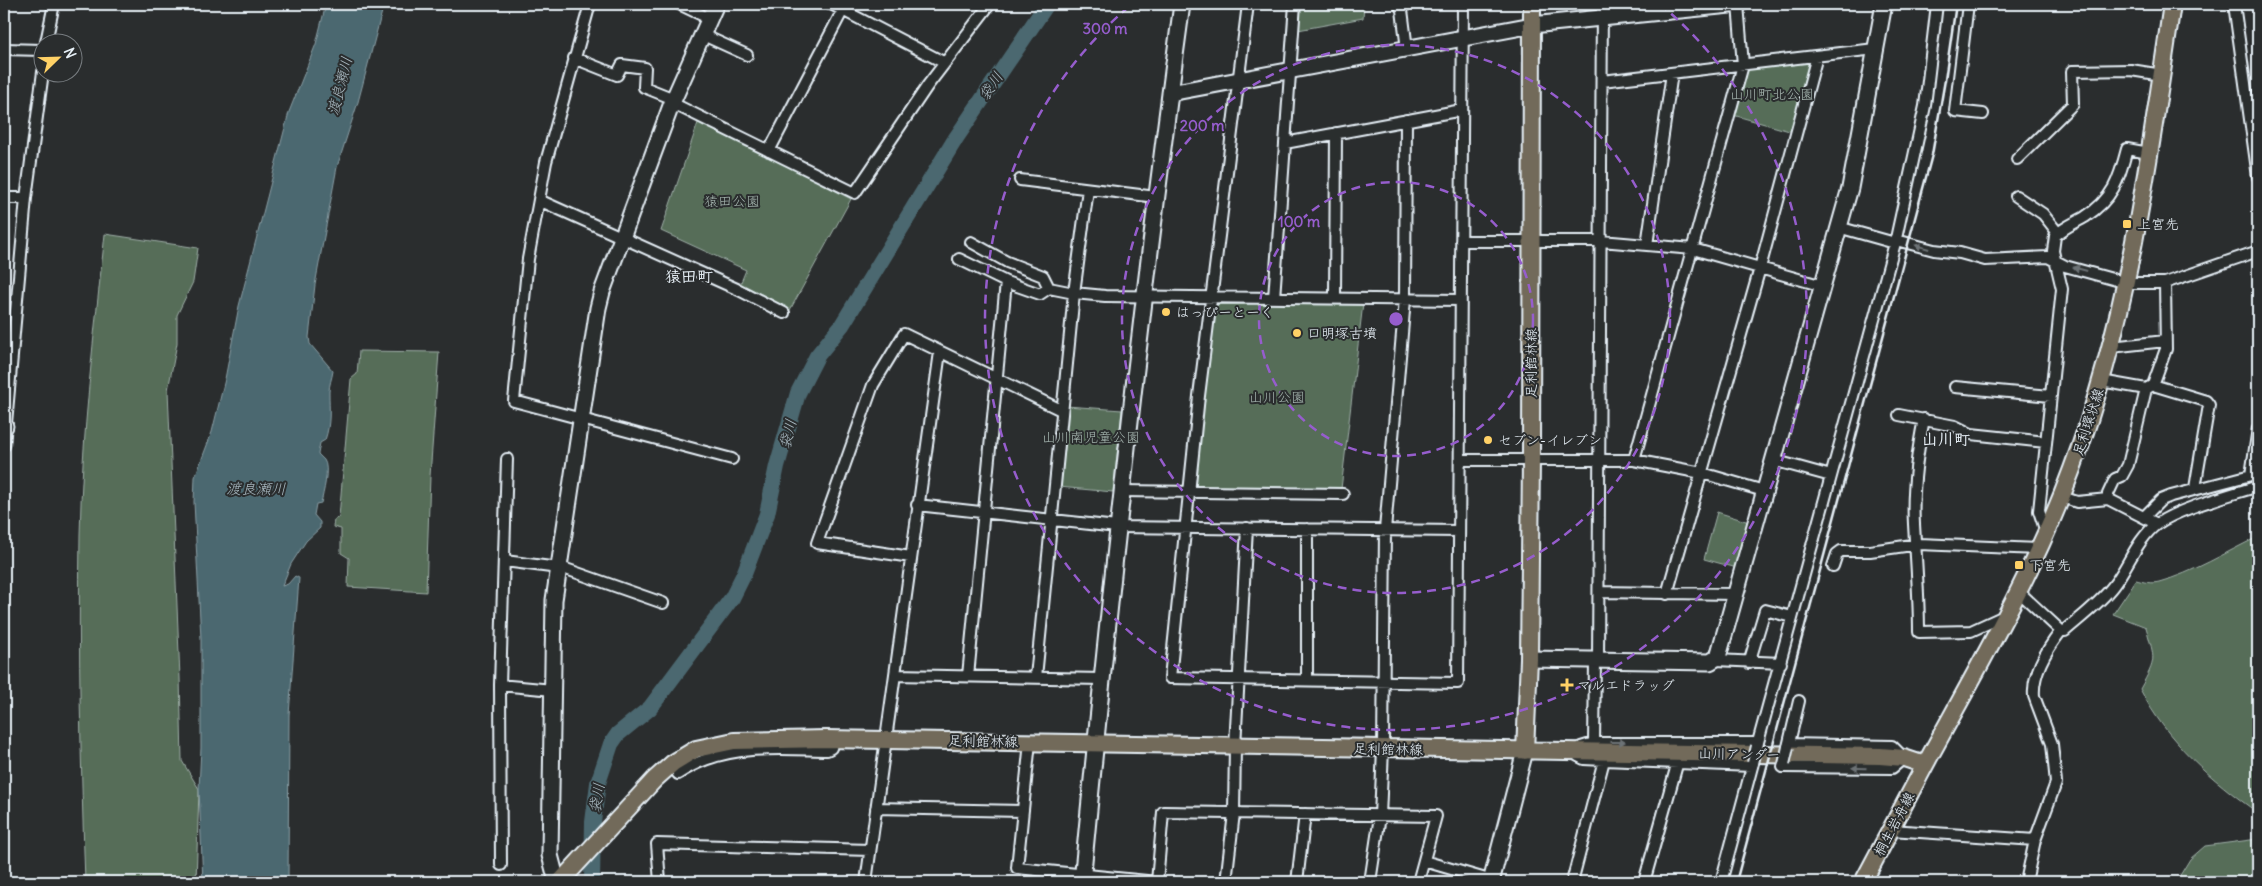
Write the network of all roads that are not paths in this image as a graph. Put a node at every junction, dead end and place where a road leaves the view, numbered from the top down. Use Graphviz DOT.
graph roads {
  1 [pos="54,4"];
  2 [pos="590,4"];
  3 [pos="679,4"];
  4 [pos="716,4"];
  5 [pos="831,4"];
  6 [pos="990,4"];
  7 [pos="1182,4"];
  8 [pos="1248,4"];
  9 [pos="1295,4"];
  10 [pos="1399,4"];
  11 [pos="1463,4"];
  12 [pos="1532,4"];
  13 [pos="1739,4"];
  14 [pos="1884,4"];
  15 [pos="1937,4"];
  16 [pos="1968,4"];
  17 [pos="2172,4"];
  18 [pos="2234,4"];
  19 [pos="845,7"];
  20 [pos="1602,11"];
  21 [pos="710,19"];
  22 [pos="1532,25"];
  23 [pos="48,32"];
  24 [pos="703,35"];
  25 [pos="1463,38"];
  26 [pos="4,49"];
  27 [pos="1406,49"];
  28 [pos="1875,49"];
  29 [pos="32,50"];
  30 [pos="747,55"];
  31 [pos="1818,56"];
  32 [pos="574,58"];
  33 [pos="945,63"];
  34 [pos="1743,65"];
  35 [pos="1291,70"];
  36 [pos="1672,73"];
  37 [pos="2162,75"];
  38 [pos="1239,80"];
  39 [pos="1602,81"];
  40 [pos="41,82"];
  41 [pos="1170,93"];
  42 [pos="673,101"];
  43 [pos="1462,110"];
  44 [pos="1983,114"];
  45 [pos="1406,120"];
  46 [pos="1336,133"];
  47 [pos="1285,143"];
  48 [pos="769,151"];
  49 [pos="2149,153"];
  50 [pos="2017,159"];
  51 [pos="2258,177"];
  52 [pos="1020,180"];
  53 [pos="1088,189"];
  54 [pos="2016,196"];
  55 [pos="4,198"];
  56 [pos="26,198"];
  57 [pos="1156,198"];
  58 [pos="540,201"];
  59 [pos="1838,227"];
  60 [pos="2058,233"];
  61 [pos="623,238"];
  62 [pos="1461,241"];
  63 [pos="1531,241"];
  64 [pos="1601,241"];
  65 [pos="971,242"];
  66 [pos="1896,242"];
  67 [pos="1647,245"];
  68 [pos="1692,249"];
  69 [pos="2258,251"];
  70 [pos="959,259"];
  71 [pos="2056,261"];
  72 [pos="1760,268"];
  73 [pos="1006,282"];
  74 [pos="2127,283"];
  75 [pos="2165,283"];
  76 [pos="1823,286"];
  77 [pos="1049,288"];
  78 [pos="1074,293"];
  79 [pos="1143,296"];
  80 [pos="1211,297"];
  81 [pos="1274,298"];
  82 [pos="1335,298"];
  83 [pos="1405,299"];
  84 [pos="1460,300"];
  85 [pos="784,313"];
  86 [pos="2165,341"];
  87 [pos="2111,347"];
  88 [pos="940,352"];
  89 [pos="997,377"];
  90 [pos="2101,381"];
  91 [pos="1955,386"];
  92 [pos="2149,387"];
  93 [pos="2051,396"];
  94 [pos="1061,410"];
  95 [pos="1899,415"];
  96 [pos="581,418"];
  97 [pos="1924,420"];
  98 [pos="4,426"];
  99 [pos="2258,429"];
  100 [pos="2046,442"];
  101 [pos="4,446"];
  102 [pos="507,459"];
  103 [pos="732,459"];
  104 [pos="1600,459"];
  105 [pos="1460,460"];
  106 [pos="1531,460"];
  107 [pos="1634,460"];
  108 [pos="1773,460"];
  109 [pos="1702,473"];
  110 [pos="2254,475"];
  111 [pos="1831,476"];
  112 [pos="2258,486"];
  113 [pos="2195,488"];
  114 [pos="1121,491"];
  115 [pos="1764,491"];
  116 [pos="1189,492"];
  117 [pos="1343,494"];
  118 [pos="2062,497"];
  119 [pos="2108,499"];
  120 [pos="918,505"];
  121 [pos="983,512"];
  122 [pos="2144,518"];
  123 [pos="1051,519"];
  124 [pos="2157,524"];
  125 [pos="1117,526"];
  126 [pos="1186,527"];
  127 [pos="1247,528"];
  128 [pos="1307,529"];
  129 [pos="1385,530"];
  130 [pos="1459,531"];
  131 [pos="2046,532"];
  132 [pos="1915,545"];
  133 [pos="2038,549"];
  134 [pos="911,557"];
  135 [pos="505,561"];
  136 [pos="1833,566"];
  137 [pos="559,568"];
  138 [pos="2018,591"];
  139 [pos="1599,592"];
  140 [pos="1667,594"];
  141 [pos="1735,594"];
  142 [pos="663,603"];
  143 [pos="2006,615"];
  144 [pos="1792,617"];
  145 [pos="2061,632"];
  146 [pos="1529,659"];
  147 [pos="1716,660"];
  148 [pos="1597,661"];
  149 [pos="1749,663"];
  150 [pos="1781,663"];
  151 [pos="895,675"];
  152 [pos="968,676"];
  153 [pos="1036,677"];
  154 [pos="1102,679"];
  155 [pos="1238,679"];
  156 [pos="1307,680"];
  157 [pos="1383,682"];
  158 [pos="500,685"];
  159 [pos="553,690"];
  160 [pos="1800,701"];
  161 [pos="833,739"];
  162 [pos="886,740"];
  163 [pos="1030,742"];
  164 [pos="1096,744"];
  165 [pos="1758,744"];
  166 [pos="1789,745"];
  167 [pos="1235,746"];
  168 [pos="1383,750"];
  169 [pos="1525,751"];
  170 [pos="1599,752"];
  171 [pos="1904,758"];
  172 [pos="1753,764"];
  173 [pos="1677,765"];
  174 [pos="1925,765"];
  175 [pos="678,774"];
  176 [pos="876,808"];
  177 [pos="1022,811"];
  178 [pos="1234,813"];
  179 [pos="1305,814"];
  180 [pos="1380,816"];
  181 [pos="1891,830"];
  182 [pos="2035,840"];
  183 [pos="870,850"];
  184 [pos="1424,861"];
  185 [pos="501,865"];
  186 [pos="1082,878"];
  187 [pos="559,882"];
  188 [pos="660,882"];
  189 [pos="866,882"];
  190 [pos="1157,882"];
  191 [pos="1226,882"];
  192 [pos="1297,882"];
  193 [pos="1370,882"];
  194 [pos="1418,882"];
  195 [pos="1492,882"];
  196 [pos="1572,882"];
  197 [pos="1644,882"];
  198 [pos="1721,882"];
  199 [pos="1863,882"];
  200 [pos="2026,882"];
  1 -- 23 [label="street"];
  2 -- 32 [label="street"];
  3 -- 21 [label="street"];
  4 -- 21 [label="street"];
  5 -- 19 [label="street"];
  6 -- 33 [label="street"];
  7 -- 41 [label="street"];
  8 -- 38 [label="street"];
  9 -- 35 [label="street"];
  10 -- 27 [label="street"];
  11 -- 25 [label="street"];
  12 -- 22 [label="main road, 足利館林線"];
  13 -- 20 [label="street"];
  13 -- 34 [label="street"];
  14 -- 28 [label="street"];
  15 -- 66 [label="street"];
  16 -- 44 [label="street"];
  17 -- 37 [label="main road, 足利環状線"];
  18 -- 51 [label="street"];
  19 -- 33 [label="street"];
  19 -- 48 [label="street"];
  20 -- 22 [label="street"];
  20 -- 39 [label="street"];
  21 -- 24 [label="street"];
  22 -- 25 [label="street"];
  22 -- 63 [label="main road, 足利館林線"];
  24 -- 30 [label="street"];
  24 -- 42 [label="street"];
  25 -- 27 [label="street"];
  25 -- 43 [label="street"];
  26 -- 29 [label="street"];
  27 -- 35 [label="street"];
  28 -- 31 [label="street"];
  28 -- 59 [label="street"];
  31 -- 34 [label="street"];
  31 -- 72 [label="street"];
  32 -- 42 [label="street"];
  32 -- 58 [label="street"];
  33 -- 48 [label="street"];
  34 -- 36 [label="street"];
  34 -- 68 [label="street"];
  35 -- 38 [label="street"];
  35 -- 47 [label="street"];
  36 -- 39 [label="street"];
  36 -- 67 [label="street"];
  37 -- 49 [label="main road, 足利環状線"];
  37 -- 50 [label="street"];
  38 -- 41 [label="street"];
  38 -- 80 [label="street"];
  39 -- 64 [label="street"];
  40 -- 56 [label="street"];
  41 -- 57 [label="street"];
  42 -- 48 [label="street"];
  42 -- 61 [label="street"];
  43 -- 45 [label="street"];
  43 -- 62 [label="street"];
  45 -- 46 [label="street"];
  45 -- 83 [label="street"];
  46 -- 47 [label="street"];
  46 -- 82 [label="street"];
  47 -- 81 [label="street"];
  49 -- 60 [label="street"];
  49 -- 74 [label="main road, 足利環状線"];
  52 -- 53 [label="street"];
  53 -- 57 [label="street"];
  53 -- 78 [label="street"];
  54 -- 60 [label="street"];
  55 -- 56 [label="street"];
  56 -- 98 [label="street"];
  57 -- 79 [label="street"];
  58 -- 61 [label="street"];
  58 -- 96 [label="street"];
  59 -- 66 [label="street"];
  59 -- 76 [label="street"];
  60 -- 71 [label="street"];
  61 -- 85 [label="street"];
  61 -- 96 [label="street"];
  62 -- 63 [label="street"];
  62 -- 84 [label="street"];
  63 -- 64 [label="street"];
  63 -- 106 [label="main road, 足利館林線"];
  64 -- 67 [label="street"];
  64 -- 104 [label="street"];
  65 -- 77 [label="street"];
  71 -- 66 [label="street, one-way"];
  66 -- 111 [label="street"];
  67 -- 68 [label="street"];
  68 -- 72 [label="street"];
  68 -- 107 [label="street"];
  69 -- 75 [label="street"];
  70 -- 73 [label="street"];
  74 -- 71 [label="street, one-way"];
  71 -- 93 [label="street"];
  72 -- 76 [label="street"];
  72 -- 109 [label="street"];
  73 -- 77 [label="street"];
  73 -- 89 [label="street"];
  74 -- 75 [label="street"];
  74 -- 87 [label="main road, 足利環状線"];
  75 -- 86 [label="street"];
  76 -- 108 [label="street"];
  77 -- 78 [label="street"];
  78 -- 79 [label="street"];
  78 -- 94 [label="street"];
  79 -- 80 [label="street"];
  79 -- 114 [label="street"];
  80 -- 81 [label="street"];
  80 -- 116 [label="street"];
  81 -- 82 [label="street"];
  82 -- 83 [label="street"];
  83 -- 84 [label="street"];
  83 -- 129 [label="street"];
  84 -- 105 [label="street"];
  86 -- 87 [label="street"];
  86 -- 92 [label="street"];
  87 -- 90 [label="main road, 足利環状線"];
  88 -- 89 [label="street"];
  88 -- 120 [label="street"];
  88 -- 134 [label="street"];
  89 -- 94 [label="street"];
  89 -- 121 [label="street"];
  90 -- 92 [label="street"];
  90 -- 118 [label="main road, 足利環状線"];
  91 -- 93 [label="street"];
  92 -- 113 [label="street"];
  92 -- 119 [label="street"];
  93 -- 100 [label="street"];
  94 -- 123 [label="street"];
  95 -- 97 [label="street"];
  96 -- 103 [label="street"];
  96 -- 137 [label="street"];
  97 -- 100 [label="street"];
  97 -- 132 [label="street"];
  98 -- 101 [label="street"];
  99 -- 110 [label="street"];
  100 -- 131 [label="street"];
  102 -- 135 [label="street"];
  104 -- 106 [label="street"];
  104 -- 107 [label="street"];
  104 -- 139 [label="street"];
  105 -- 106 [label="street"];
  105 -- 130 [label="street"];
  106 -- 146 [label="main road, 足利館林線"];
  107 -- 109 [label="street"];
  108 -- 111 [label="street"];
  108 -- 115 [label="street"];
  109 -- 115 [label="street"];
  109 -- 140 [label="street"];
  110 -- 113 [label="street"];
  111 -- 144 [label="street"];
  112 -- 124 [label="street"];
  113 -- 122 [label="street"];
  114 -- 116 [label="street"];
  114 -- 125 [label="street"];
  115 -- 141 [label="street"];
  116 -- 117 [label="street"];
  116 -- 126 [label="street"];
  118 -- 119 [label="street"];
  118 -- 131 [label="main road, 足利環状線"];
  119 -- 122 [label="street"];
  120 -- 121 [label="street"];
  120 -- 134 [label="street"];
  121 -- 123 [label="street"];
  121 -- 152 [label="street"];
  122 -- 124 [label="street"];
  123 -- 125 [label="street"];
  123 -- 153 [label="street"];
  124 -- 145 [label="street"];
  125 -- 126 [label="street"];
  125 -- 154 [label="street"];
  126 -- 127 [label="street"];
  126 -- 155 [label="street"];
  127 -- 128 [label="street"];
  127 -- 155 [label="street"];
  128 -- 129 [label="street"];
  128 -- 156 [label="street"];
  129 -- 130 [label="street"];
  129 -- 157 [label="street"];
  130 -- 157 [label="street"];
  131 -- 133 [label="main road, 足利環状線"];
  132 -- 133 [label="street"];
  132 -- 136 [label="street"];
  132 -- 143 [label="street"];
  133 -- 138 [label="main road, 足利環状線"];
  134 -- 151 [label="street"];
  135 -- 137 [label="street"];
  135 -- 158 [label="street"];
  137 -- 142 [label="street"];
  137 -- 159 [label="street"];
  138 -- 143 [label="main road, 足利環状線"];
  138 -- 145 [label="street"];
  139 -- 140 [label="street"];
  139 -- 148 [label="street"];
  140 -- 141 [label="street"];
  141 -- 147 [label="street"];
  143 -- 174 [label="main road, 足利環状線"];
  144 -- 149 [label="street"];
  144 -- 150 [label="street"];
  145 -- 182 [label="street"];
  146 -- 148 [label="street"];
  146 -- 169 [label="main road, 足利館林線"];
  147 -- 148 [label="street"];
  147 -- 149 [label="street"];
  148 -- 170 [label="street"];
  149 -- 150 [label="street"];
  150 -- 165 [label="street"];
  151 -- 152 [label="street"];
  151 -- 162 [label="street"];
  152 -- 153 [label="street"];
  153 -- 154 [label="street"];
  154 -- 164 [label="street"];
  155 -- 156 [label="street"];
  155 -- 167 [label="street"];
  156 -- 157 [label="street"];
  157 -- 168 [label="street"];
  158 -- 159 [label="street"];
  158 -- 185 [label="street"];
  159 -- 187 [label="street"];
  160 -- 166 [label="street"];
  161 -- 162 [label="main road, 足利館林線"];
  161 -- 175 [label="street"];
  161 -- 187 [label="main road, 足利館林線"];
  162 -- 163 [label="main road, 足利館林線"];
  162 -- 176 [label="street"];
  163 -- 164 [label="main road, 足利館林線"];
  163 -- 177 [label="street"];
  164 -- 167 [label="main road, 足利館林線"];
  164 -- 186 [label="street"];
  170 -- 165 [label="street, one-way"];
  165 -- 172 [label="street, bridge"];
  166 -- 171 [label="street"];
  171 -- 166 [label="street, one-way, bridge"];
  167 -- 168 [label="main road, 足利館林線"];
  167 -- 178 [label="street"];
  168 -- 169 [label="main road, 足利館林線"];
  168 -- 180 [label="street"];
  169 -- 170 [label="main road"];
  169 -- 195 [label="street"];
  170 -- 171 [label="main road, 山川アンダー"];
  170 -- 173 [label="street"];
  170 -- 196 [label="street"];
  171 -- 174 [label="main road"];
  172 -- 173 [label="street"];
  172 -- 198 [label="street"];
  173 -- 197 [label="street"];
  174 -- 181 [label="main road, 桐生岩舟線"];
  176 -- 177 [label="street"];
  176 -- 183 [label="street"];
  177 -- 186 [label="street"];
  178 -- 179 [label="street"];
  178 -- 190 [label="street"];
  178 -- 191 [label="street"];
  179 -- 180 [label="street"];
  179 -- 192 [label="street"];
  180 -- 184 [label="street"];
  180 -- 193 [label="street"];
  181 -- 182 [label="street"];
  181 -- 199 [label="main road, 桐生岩舟線"];
  182 -- 200 [label="street"];
  183 -- 188 [label="street"];
  183 -- 189 [label="street"];
  184 -- 194 [label="street"];
  184 -- 195 [label="street"];
  186 -- 190 [label="street"];
}
